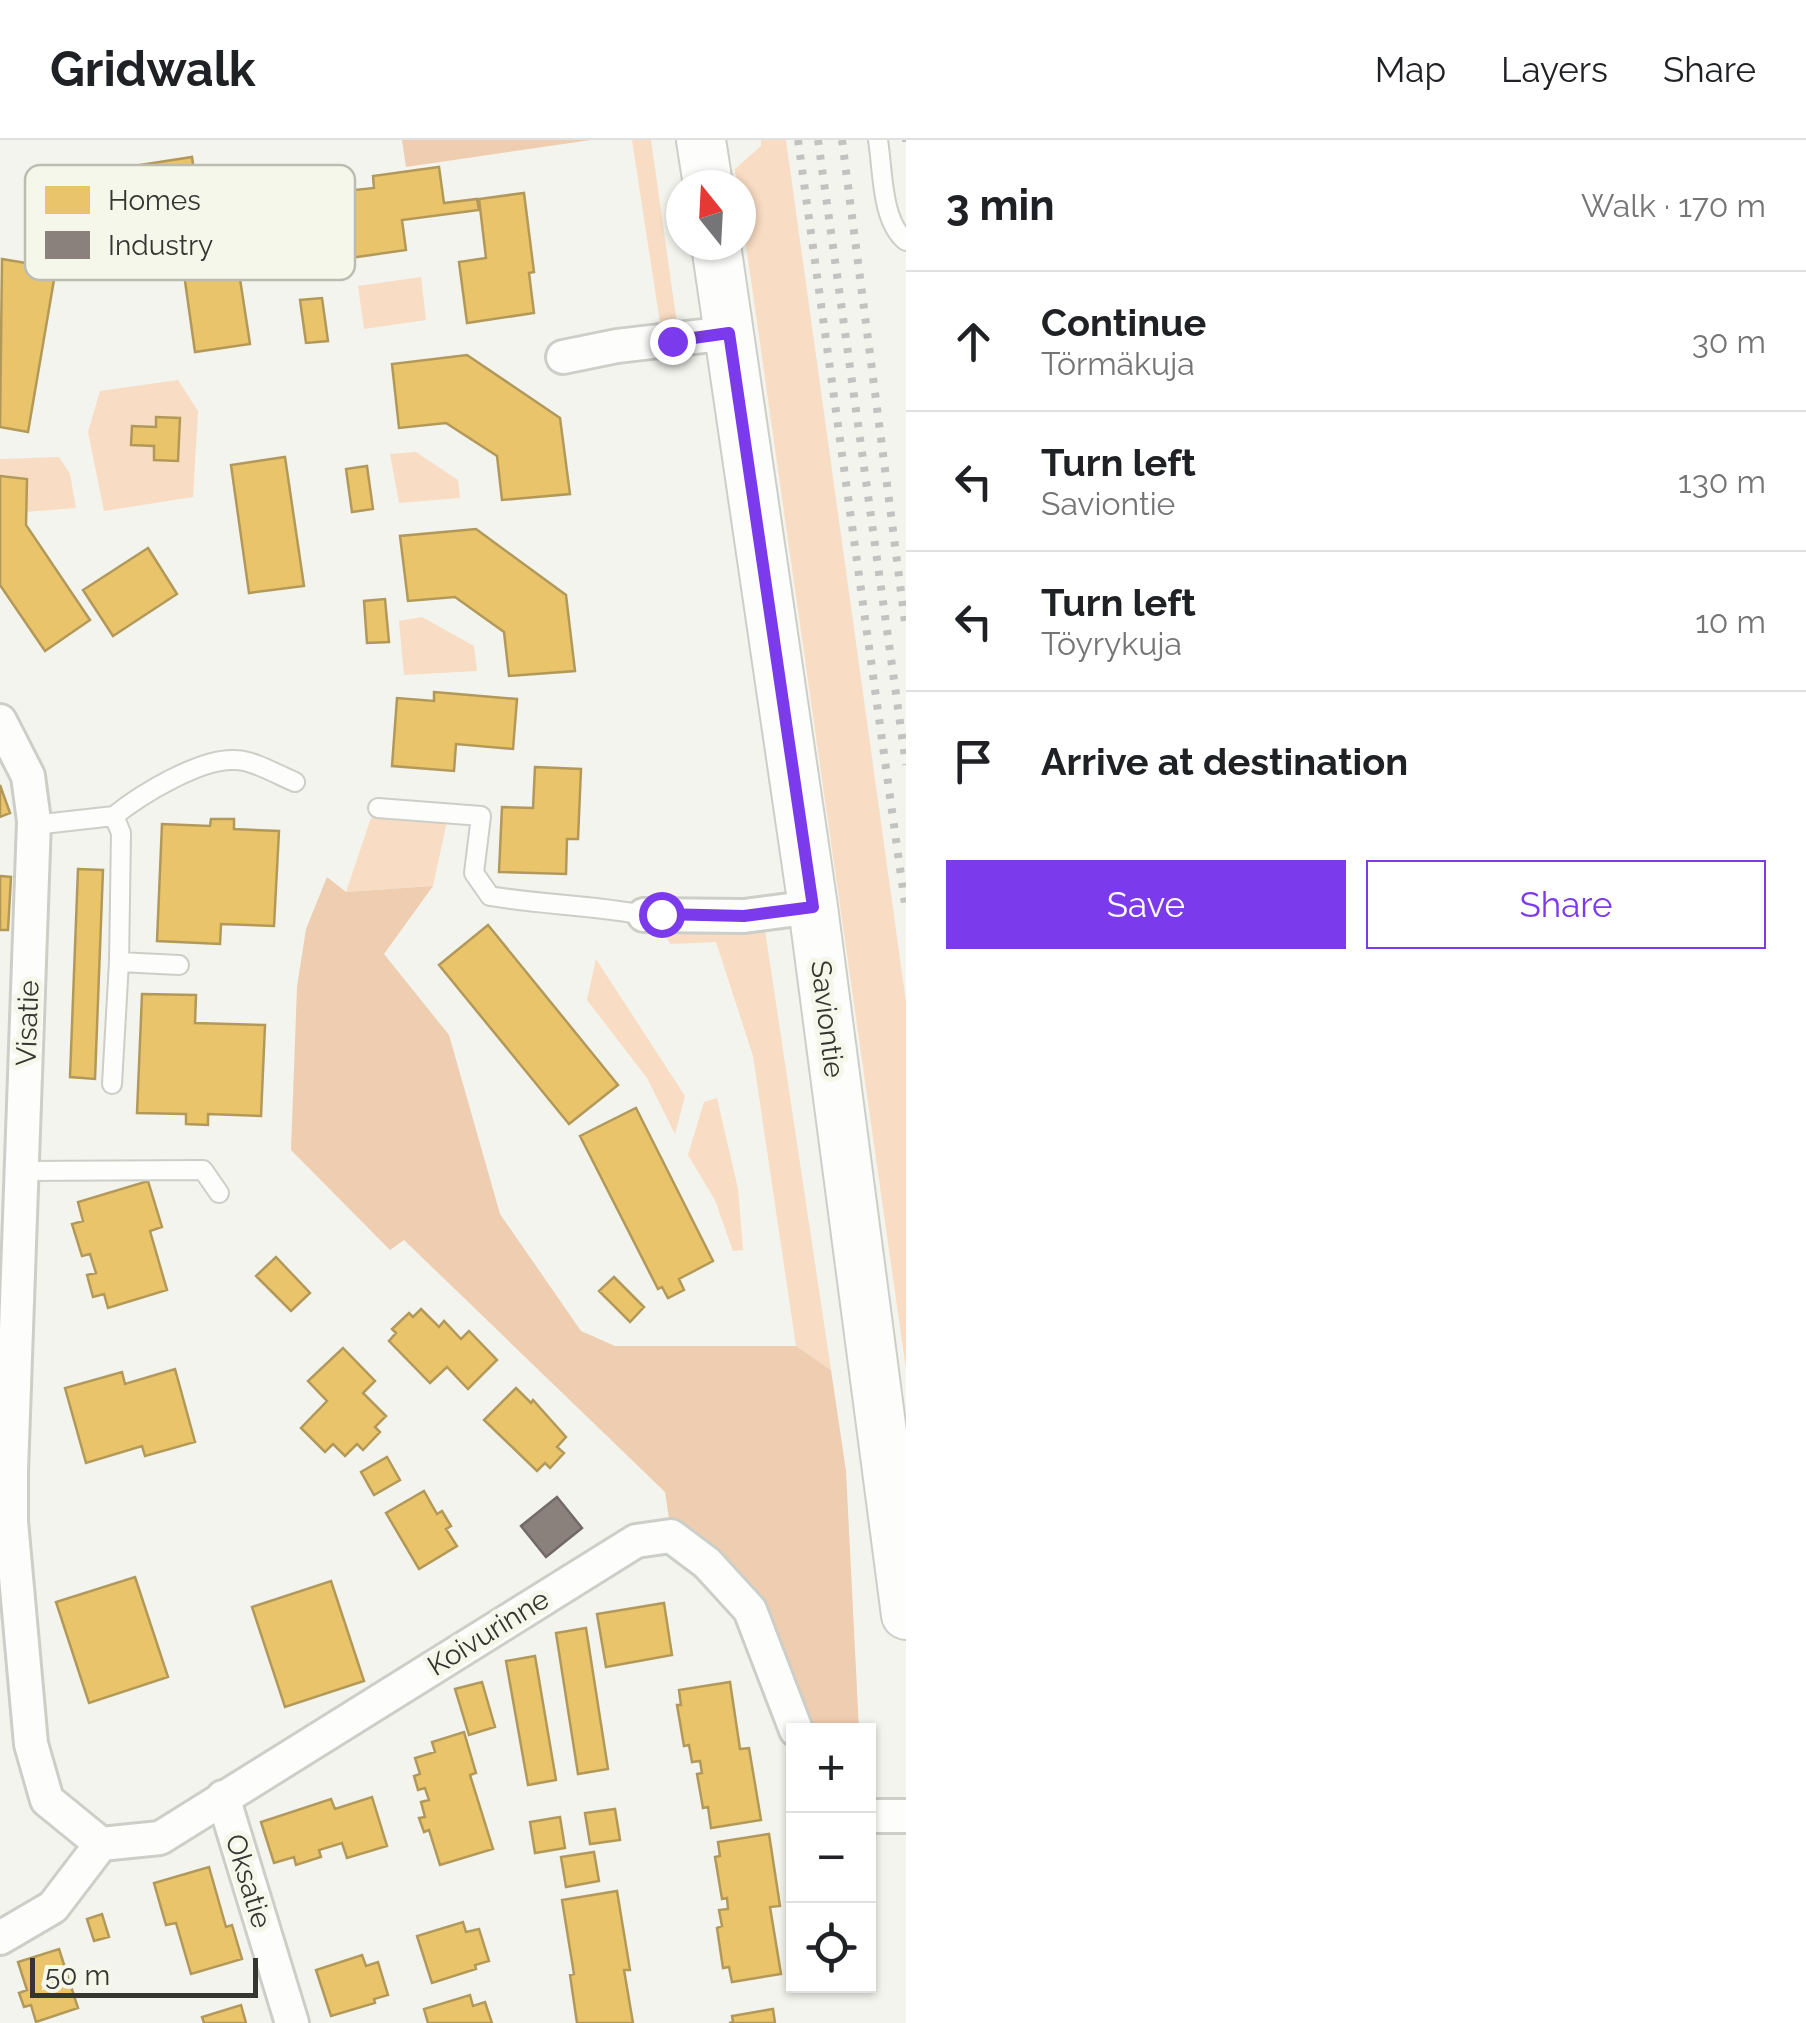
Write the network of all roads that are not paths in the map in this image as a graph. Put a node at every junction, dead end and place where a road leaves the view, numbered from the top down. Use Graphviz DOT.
graph roads {
  1 [pos="702,140"];
  2 [pos="878,140"];
  3 [pos="706,170"];
  4 [pos="906,241"];
  5 [pos="718,260"];
  6 [pos="729,333"];
  7 [pos="563,357"];
  8 [pos="0,721"];
  9 [pos="295,782"];
  10 [pos="378,808"];
  11 [pos="114,816"];
  12 [pos="34,824"];
  13 [pos="813,907"];
  14 [pos="644,915"];
  15 [pos="119,962"];
  16 [pos="179,965"];
  17 [pos="112,1084"];
  18 [pos="22,1171"];
  19 [pos="219,1193"];
  20 [pos="906,1615"];
  21 [pos="793,1723"];
  22 [pos="223,1797"];
  23 [pos="876,1816"];
  24 [pos="906,1816"];
  25 [pos="100,1844"];
  26 [pos="0,1938"];
  27 [pos="292,2023"];
  1 -- 3 [label="main road"];
  2 -- 4 [label="lane"];
  5 -- 6 [label="main road, Saviontie"];
  6 -- 7 [label="street"];
  6 -- 13 [label="main road, Saviontie"];
  8 -- 12 [label="street, Visatie"];
  9 -- 11 [label="lane"];
  10 -- 14 [label="lane"];
  11 -- 12 [label="lane"];
  11 -- 15 [label="lane"];
  12 -- 18 [label="street, Visatie"];
  13 -- 14 [label="street"];
  13 -- 20 [label="main road, Saviontie"];
  15 -- 16 [label="lane"];
  15 -- 17 [label="lane"];
  18 -- 19 [label="lane"];
  18 -- 25 [label="street, Visatie"];
  21 -- 22 [label="street, Koivurinne"];
  22 -- 25 [label="street, Koivurinne"];
  22 -- 27 [label="street, Oksatie"];
  23 -- 24 [label="street"];
  25 -- 26 [label="street"];
}
